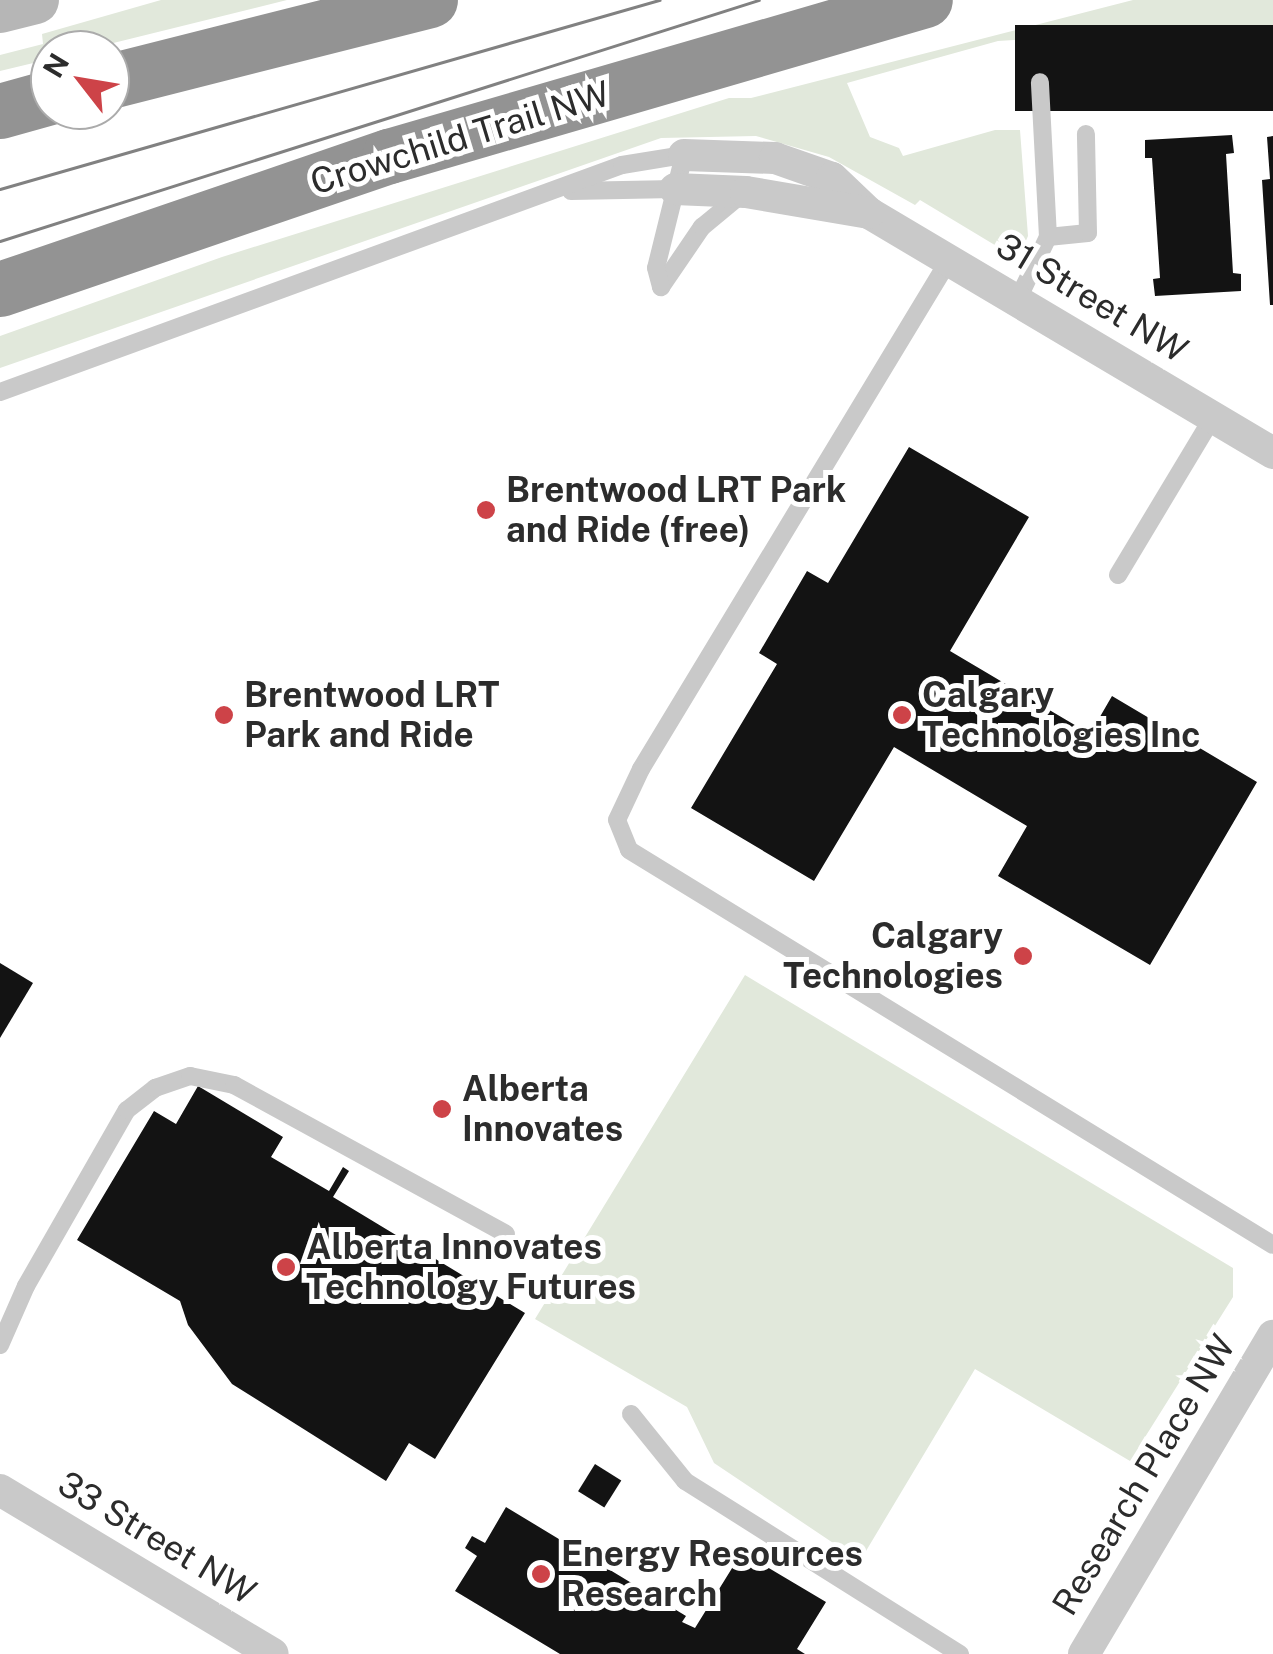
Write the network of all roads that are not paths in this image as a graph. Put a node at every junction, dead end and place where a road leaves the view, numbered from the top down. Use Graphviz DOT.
graph roads {
  1 [pos="35,0"];
  2 [pos="430,0"];
  3 [pos="925,0"];
  4 [pos="0,9"];
  5 [pos="130,77"];
  6 [pos="1040,82"];
  7 [pos="30,103"];
  8 [pos="0,111"];
  9 [pos="1086,134"];
  10 [pos="684,155"];
  11 [pos="675,189"];
  12 [pos="561,191"];
  13 [pos="746,192"];
  14 [pos="870,213"];
  15 [pos="1048,237"];
  16 [pos="949,260"];
  17 [pos="0,289"];
  18 [pos="1017,301"];
  19 [pos="0,392"];
  20 [pos="1213,417"];
  21 [pos="1273,453"];
  22 [pos="1118,575"];
  23 [pos="506,1234"];
  24 [pos="1273,1246"];
  25 [pos="1273,1336"];
  26 [pos="0,1345"];
  27 [pos="631,1414"];
  28 [pos="0,1490"];
  29 [pos="273,1654"];
  30 [pos="960,1654"];
  31 [pos="1084,1654"];
  1 -- 4 [label="street"];
  2 -- 5 [label="highway"];
  3 -- 17 [label="highway, Crowchild Trail NW"];
  6 -- 15 [label="lane"];
  7 -- 8 [label="highway"];
  9 -- 15 [label="lane"];
  10 -- 11 [label="lane"];
  10 -- 12 [label="lane"];
  10 -- 14 [label="street, 31 Street NW"];
  11 -- 12 [label="lane"];
  11 -- 13 [label="street, 31 Street NW"];
  11 -- 13 [label="lane"];
  12 -- 19 [label="lane"];
  13 -- 14 [label="street, 31 Street NW"];
  14 -- 16 [label="street, 31 Street NW"];
  15 -- 18 [label="lane"];
  16 -- 18 [label="street, 31 Street NW"];
  16 -- 24 [label="lane"];
  18 -- 20 [label="street, 31 Street NW"];
  20 -- 21 [label="street, 31 Street NW"];
  20 -- 22 [label="lane"];
  23 -- 26 [label="lane"];
  25 -- 31 [label="street, Research Place NW"];
  27 -- 30 [label="lane"];
  28 -- 29 [label="street, 33 Street NW"];
}
